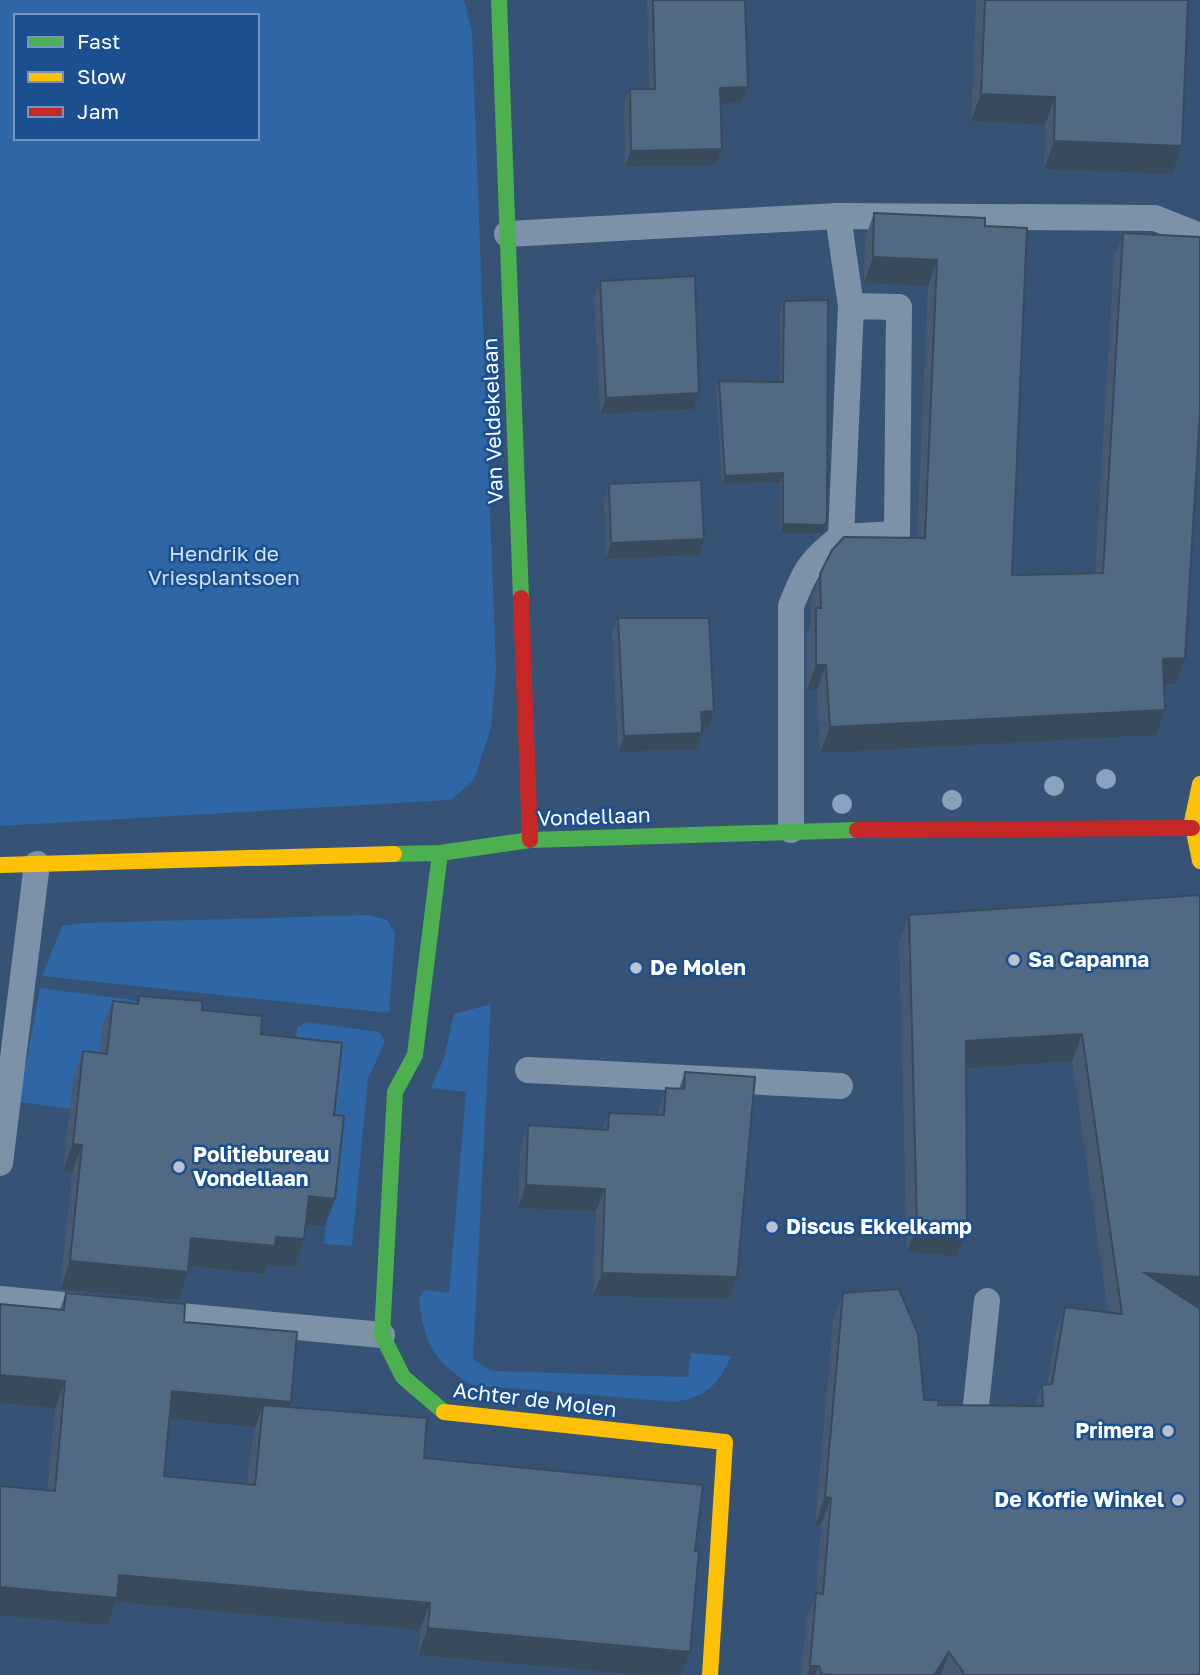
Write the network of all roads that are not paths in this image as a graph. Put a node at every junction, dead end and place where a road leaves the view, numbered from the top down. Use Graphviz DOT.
graph roads {
  1 [pos="499,0"];
  2 [pos="838,216"];
  3 [pos="507,234"];
  4 [pos="1200,236"];
  5 [pos="851,306"];
  6 [pos="841,537"];
  7 [pos="1200,784"];
  8 [pos="1192,828"];
  9 [pos="791,830"];
  10 [pos="530,840"];
  11 [pos="440,853"];
  12 [pos="1200,861"];
  13 [pos="37,864"];
  14 [pos="0,865"];
  15 [pos="527,1070"];
  16 [pos="840,1086"];
  17 [pos="0,1163"];
  18 [pos="0,1299"];
  19 [pos="987,1301"];
  20 [pos="382,1335"];
  21 [pos="976,1405"];
  22 [pos="710,1675"];
  1 -- 3 [label="street, Van Veldekelaan"];
  2 -- 3 [label="lane"];
  2 -- 4 [label="lane"];
  2 -- 5 [label="lane"];
  3 -- 10 [label="street, Van Veldekelaan"];
  5 -- 6 [label="lane"];
  5 -- 6 [label="lane"];
  6 -- 9 [label="lane"];
  7 -- 8 [label="street"];
  8 -- 9 [label="street, Vondellaan"];
  8 -- 12 [label="street"];
  9 -- 10 [label="street, Vondellaan"];
  10 -- 11 [label="street, Vondellaan"];
  11 -- 13 [label="street, Vondellaan"];
  11 -- 20 [label="street, Achter de Molen"];
  13 -- 14 [label="street, Vondellaan"];
  13 -- 17 [label="lane"];
  15 -- 16 [label="lane"];
  18 -- 20 [label="lane"];
  19 -- 21 [label="lane"];
  20 -- 22 [label="street, Achter de Molen"];
}
